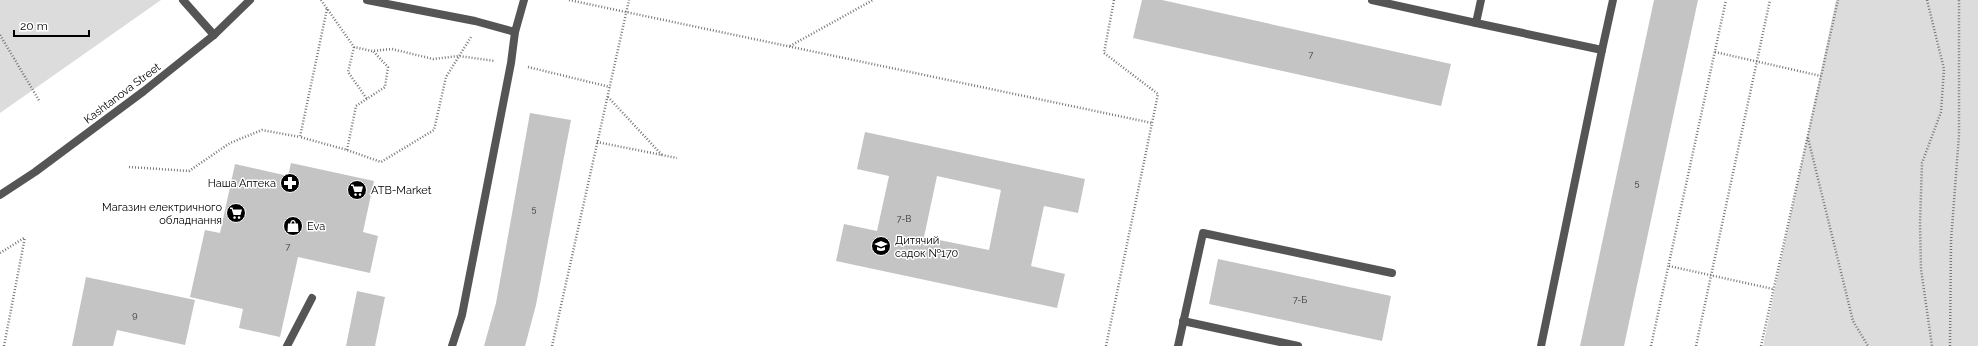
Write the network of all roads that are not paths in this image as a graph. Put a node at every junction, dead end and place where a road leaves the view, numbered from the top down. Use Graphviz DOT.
graph roads {
  1 [pos="183,0"];
  2 [pos="250,0"];
  3 [pos="367,0"];
  4 [pos="524,0"];
  5 [pos="1372,0"];
  6 [pos="1481,0"];
  7 [pos="1613,0"];
  8 [pos="1476,23"];
  9 [pos="515,32"];
  10 [pos="214,35"];
  11 [pos="1602,50"];
  12 [pos="0,195"];
  13 [pos="1392,273"];
  14 [pos="312,298"];
  15 [pos="1183,321"];
  16 [pos="287,346"];
  17 [pos="452,346"];
  18 [pos="1178,346"];
  19 [pos="1298,346"];
  20 [pos="1541,346"];
  1 -- 10 [label="street"];
  2 -- 10 [label="street, Kashtanova Street"];
  3 -- 9 [label="street"];
  4 -- 9 [label="street"];
  5 -- 8 [label="street"];
  6 -- 8 [label="street"];
  7 -- 11 [label="street"];
  8 -- 11 [label="street"];
  9 -- 17 [label="street"];
  10 -- 12 [label="street, Kashtanova Street"];
  11 -- 20 [label="street"];
  13 -- 15 [label="street"];
  14 -- 16 [label="street"];
  15 -- 18 [label="street"];
  15 -- 19 [label="street"];
}
